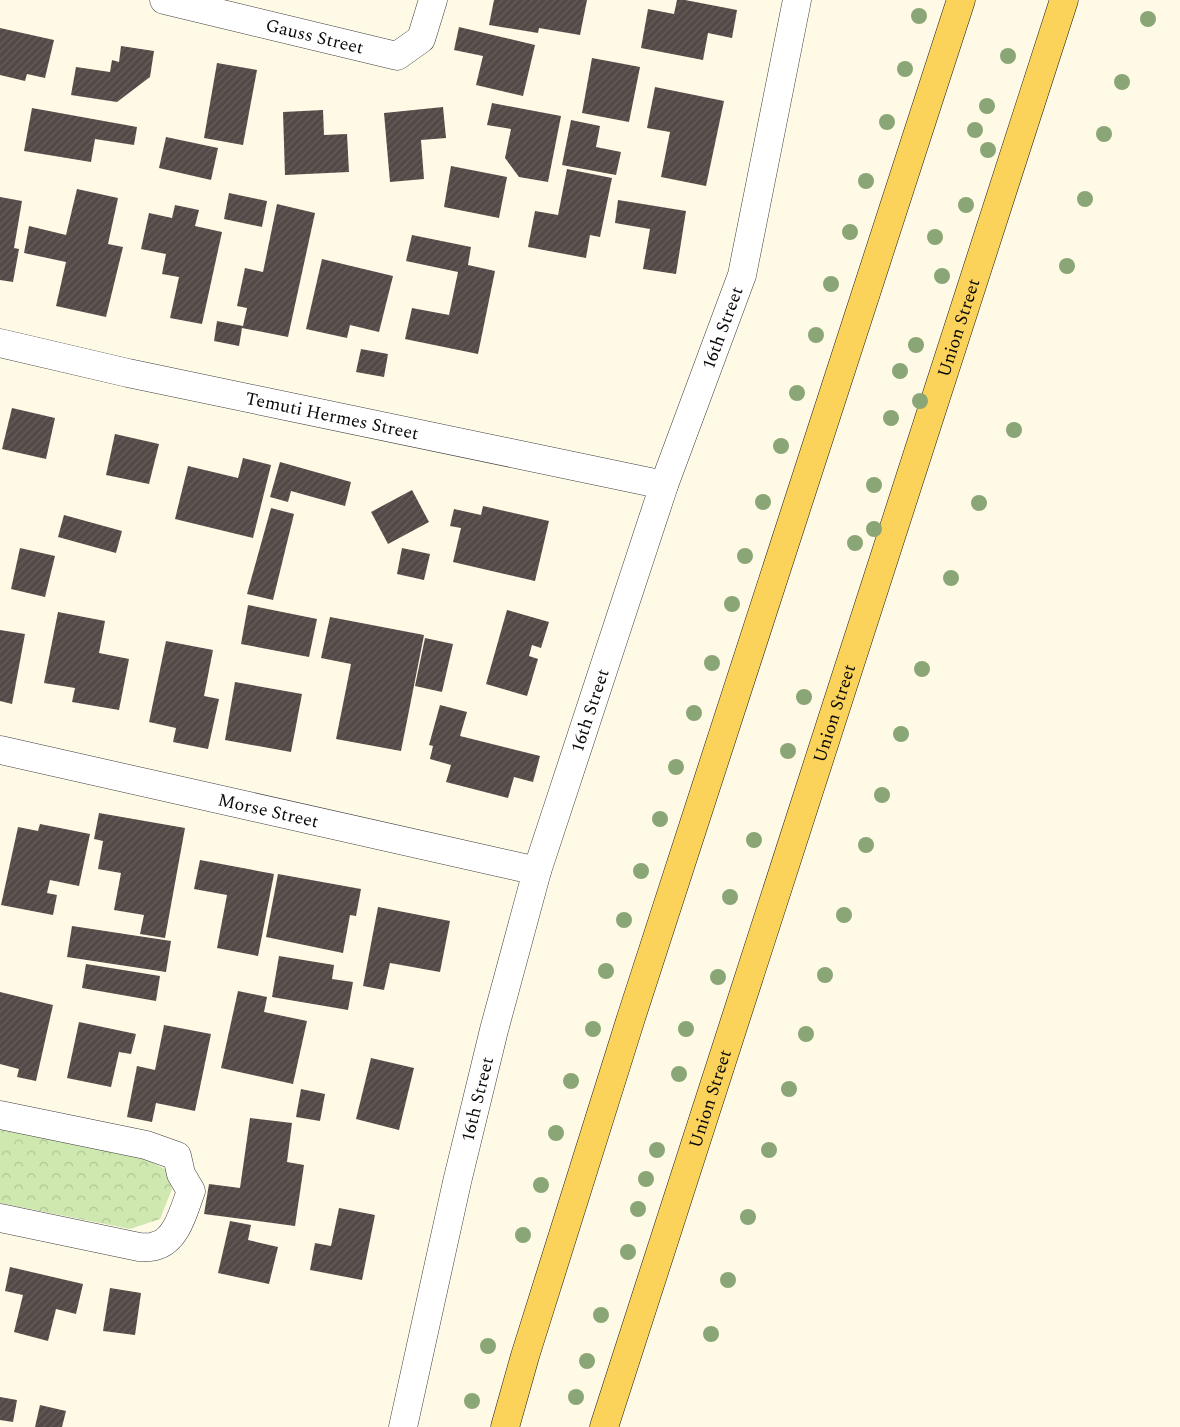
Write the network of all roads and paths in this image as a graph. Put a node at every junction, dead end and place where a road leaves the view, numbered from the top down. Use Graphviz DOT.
graph roads {
  1 [pos="164,0"];
  2 [pos="433,0"];
  3 [pos="797,0"];
  4 [pos="961,0"];
  5 [pos="1064,0"];
  6 [pos="0,343"];
  7 [pos="664,485"];
  8 [pos="0,750"];
  9 [pos="537,871"];
  10 [pos="0,1115"];
  11 [pos="0,1218"];
  12 [pos="403,1427"];
  13 [pos="505,1427"];
  14 [pos="604,1427"];
  1 -- 2 [label="street, Gauss Street"];
  3 -- 7 [label="street, 16th Street"];
  4 -- 13 [label="main road"];
  5 -- 14 [label="main road, Union Street"];
  6 -- 7 [label="street, Temuti Hermes Street"];
  7 -- 9 [label="street, 16th Street"];
  8 -- 9 [label="street, Morse Street"];
  9 -- 12 [label="street, 16th Street"];
  10 -- 11 [label="street"];
}
